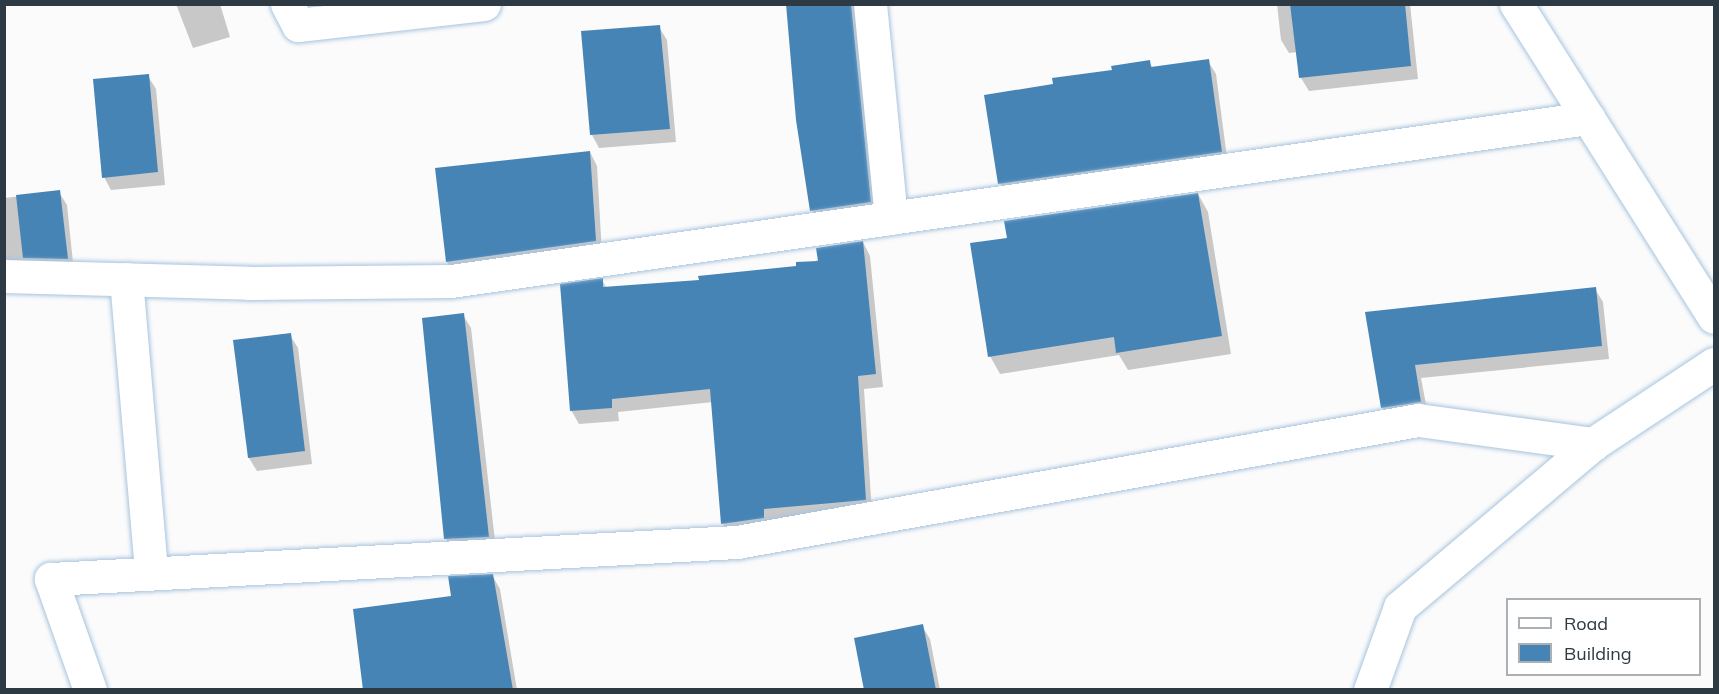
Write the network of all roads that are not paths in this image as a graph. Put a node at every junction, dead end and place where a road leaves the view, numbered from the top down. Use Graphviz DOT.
graph roads {
  1 [pos="287,4"];
  2 [pos="484,4"];
  3 [pos="870,4"];
  4 [pos="1516,4"];
  5 [pos="1588,118"];
  6 [pos="891,218"];
  7 [pos="4,276"];
  8 [pos="126,279"];
  9 [pos="1714,317"];
  10 [pos="1714,364"];
  11 [pos="1593,444"];
  12 [pos="151,573"];
  13 [pos="90,690"];
  14 [pos="1370,690"];
  1 -- 2 [label="street"];
  3 -- 6 [label="street"];
  4 -- 5 [label="street"];
  5 -- 6 [label="street"];
  5 -- 9 [label="street"];
  6 -- 8 [label="street"];
  7 -- 8 [label="street"];
  8 -- 12 [label="street"];
  10 -- 11 [label="street"];
  11 -- 12 [label="street"];
  11 -- 14 [label="street"];
  12 -- 13 [label="street"];
}
